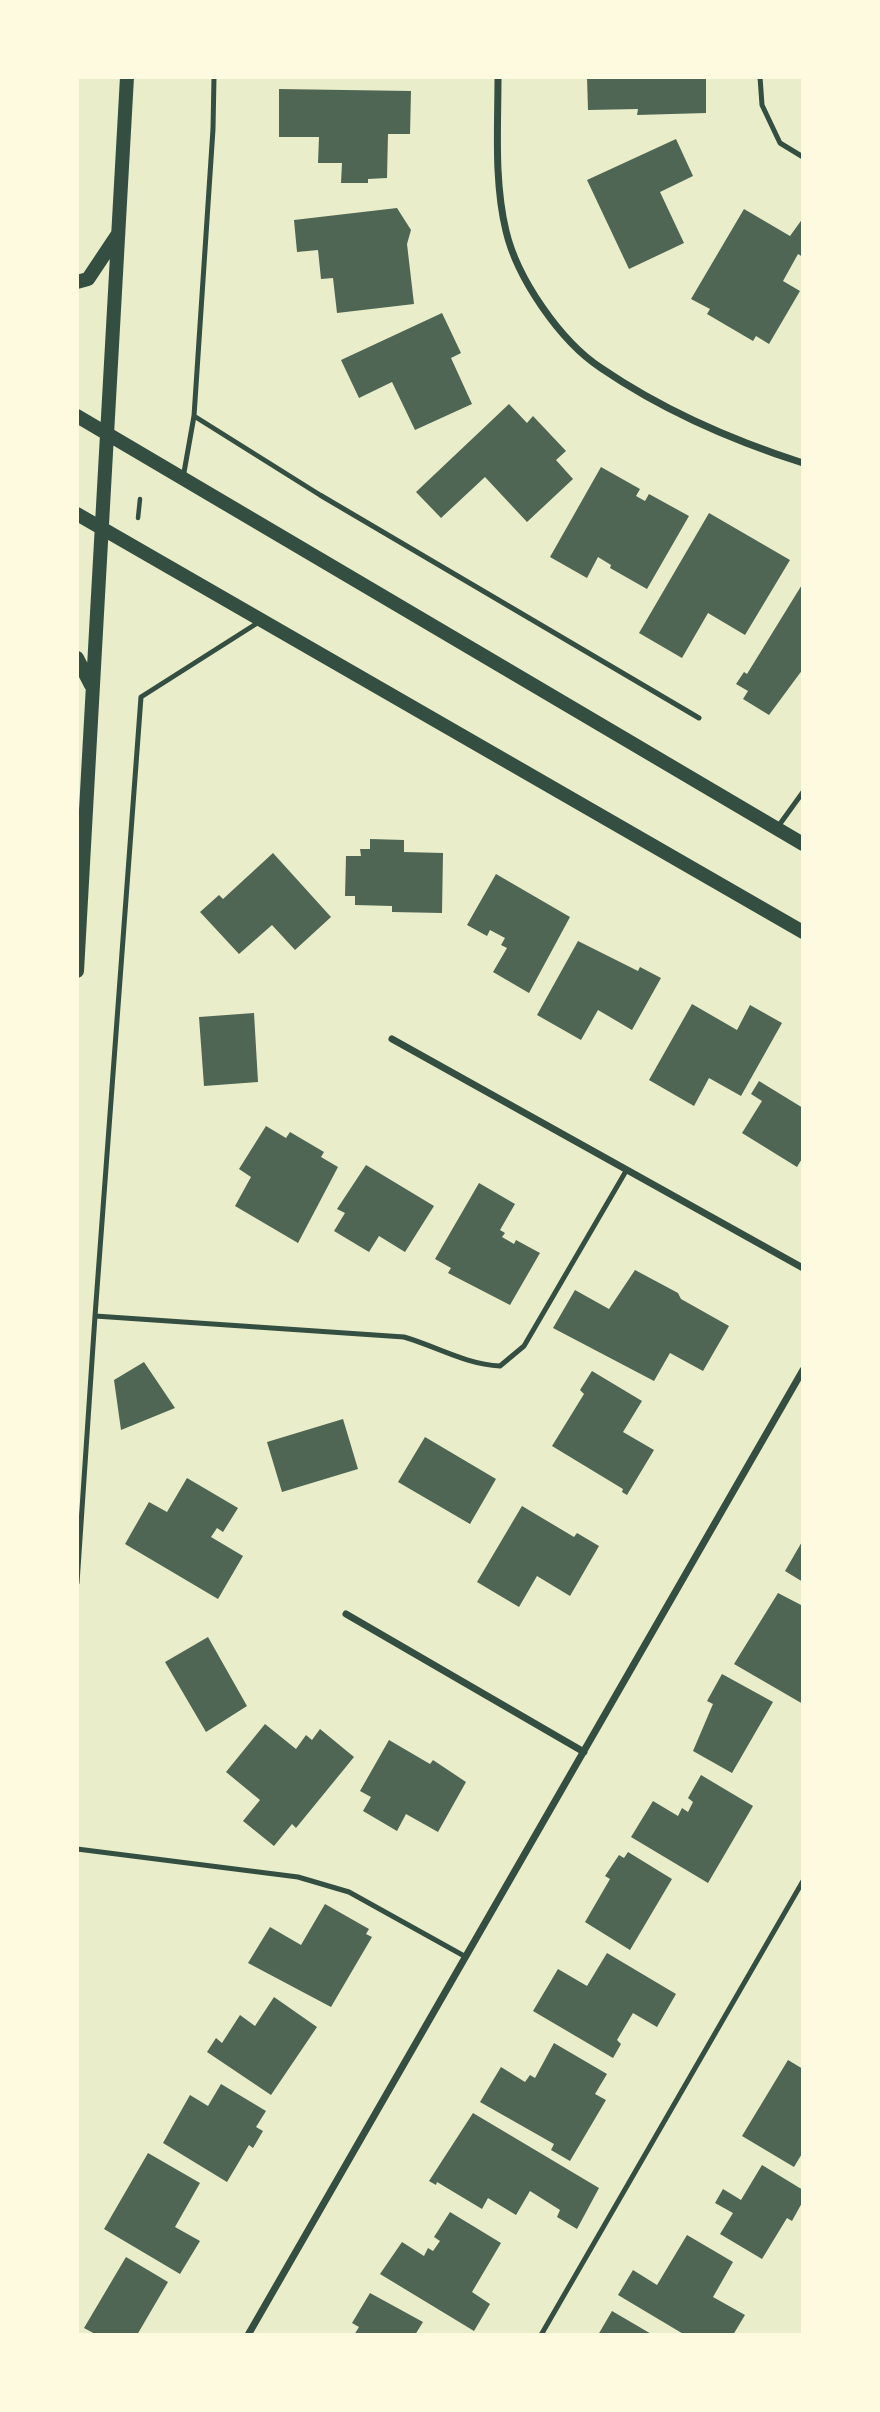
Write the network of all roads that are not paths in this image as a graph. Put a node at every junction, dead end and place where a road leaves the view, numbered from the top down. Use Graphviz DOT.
graph roads {
  1 [pos="127,77"];
  2 [pos="214,77"];
  3 [pos="498,77"];
  4 [pos="760,77"];
  5 [pos="803,157"];
  6 [pos="118,234"];
  7 [pos="77,282"];
  8 [pos="194,415"];
  9 [pos="77,416"];
  10 [pos="107,433"];
  11 [pos="803,463"];
  12 [pos="183,478"];
  13 [pos="77,514"];
  14 [pos="102,528"];
  15 [pos="262,620"];
  16 [pos="77,658"];
  17 [pos="92,686"];
  18 [pos="699,718"];
  19 [pos="803,792"];
  20 [pos="777,828"];
  21 [pos="803,844"];
  22 [pos="803,932"];
  23 [pos="77,971"];
  24 [pos="392,1039"];
  25 [pos="626,1171"];
  26 [pos="803,1268"];
  27 [pos="95,1316"];
  28 [pos="803,1370"];
  29 [pos="77,1583"];
  30 [pos="346,1614"];
  31 [pos="584,1752"];
  32 [pos="77,1849"];
  33 [pos="803,1881"];
  34 [pos="467,1957"];
  35 [pos="248,2335"];
  36 [pos="541,2335"];
  1 -- 6 [label="main road"];
  2 -- 8 [label="lane"];
  3 -- 11 [label="street"];
  4 -- 5 [label="lane"];
  6 -- 7 [label="main road"];
  6 -- 10 [label="main road"];
  8 -- 12 [label="lane"];
  8 -- 18 [label="lane"];
  9 -- 10 [label="main road"];
  10 -- 12 [label="main road"];
  10 -- 14 [label="main road"];
  12 -- 20 [label="main road"];
  13 -- 14 [label="main road"];
  14 -- 15 [label="main road"];
  14 -- 17 [label="main road"];
  15 -- 22 [label="main road"];
  15 -- 27 [label="lane"];
  16 -- 17 [label="main road"];
  17 -- 23 [label="main road"];
  19 -- 20 [label="lane"];
  20 -- 21 [label="main road"];
  24 -- 25 [label="street"];
  25 -- 26 [label="street"];
  25 -- 27 [label="lane"];
  27 -- 29 [label="lane"];
  28 -- 31 [label="street"];
  30 -- 31 [label="street"];
  31 -- 34 [label="street"];
  32 -- 34 [label="lane"];
  33 -- 36 [label="lane"];
  34 -- 35 [label="street"];
}
